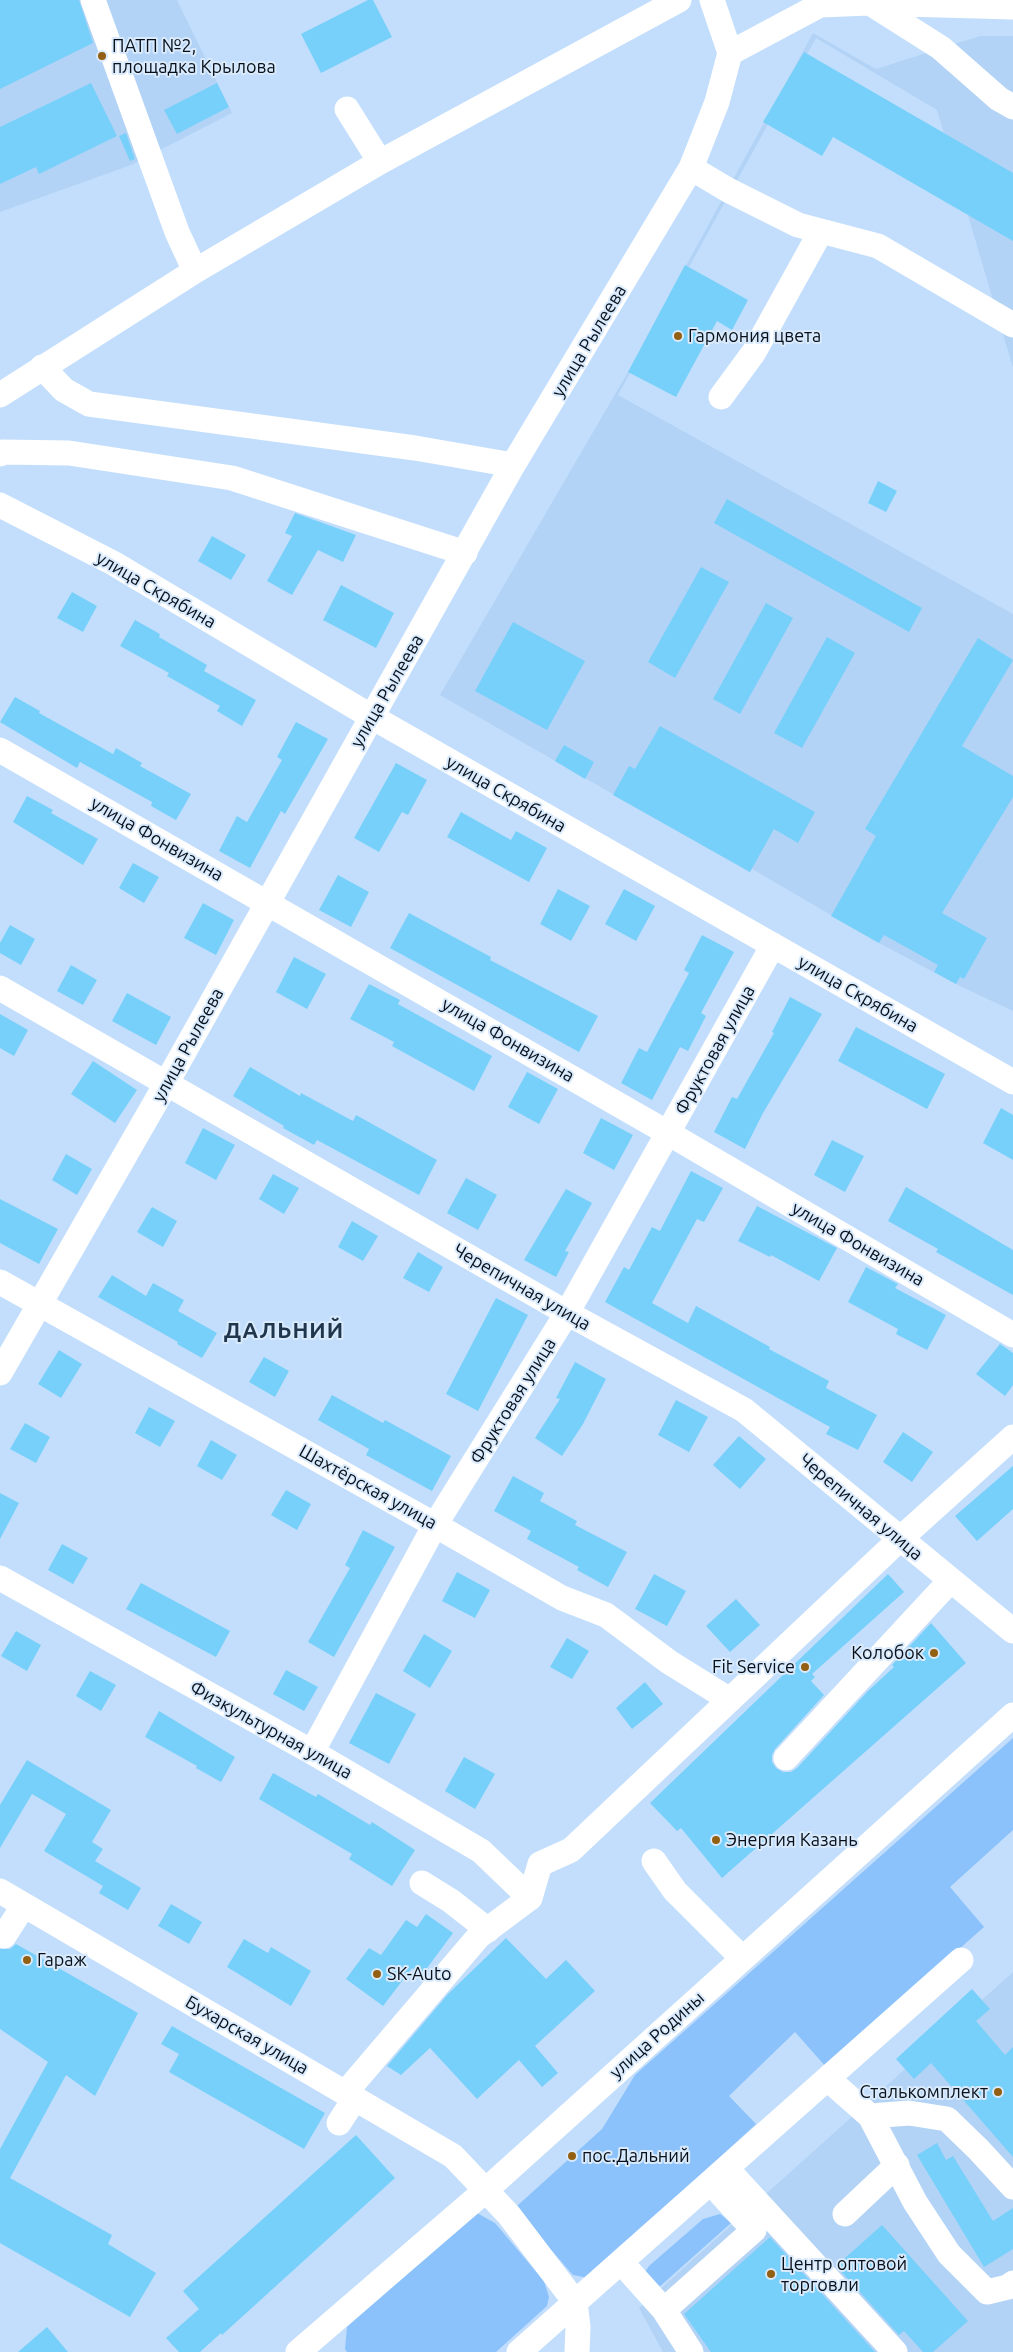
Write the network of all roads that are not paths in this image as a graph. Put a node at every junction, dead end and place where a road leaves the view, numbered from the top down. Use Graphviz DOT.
graph roads {
  1 [pos="93,0"];
  2 [pos="679,0"];
  3 [pos="712,0"];
  4 [pos="869,3"];
  5 [pos="1013,7"];
  6 [pos="730,54"];
  7 [pos="1013,107"];
  8 [pos="347,109"];
  9 [pos="380,162"];
  10 [pos="691,168"];
  11 [pos="821,231"];
  12 [pos="195,271"];
  13 [pos="1013,325"];
  14 [pos="42,367"];
  15 [pos="0,395"];
  16 [pos="721,397"];
  17 [pos="0,454"];
  18 [pos="513,466"];
  19 [pos="0,505"];
  20 [pos="465,553"];
  21 [pos="372,717"];
  22 [pos="0,750"];
  23 [pos="268,902"];
  24 [pos="773,945"];
  25 [pos="0,988"];
  26 [pos="1013,1082"];
  27 [pos="166,1084"];
  28 [pos="668,1133"];
  29 [pos="0,1282"];
  30 [pos="39,1305"];
  31 [pos="567,1313"];
  32 [pos="1013,1335"];
  33 [pos="0,1373"];
  34 [pos="1013,1437"];
  35 [pos="435,1525"];
  36 [pos="900,1540"];
  37 [pos="0,1578"];
  38 [pos="950,1581"];
  39 [pos="1013,1631"];
  40 [pos="730,1700"];
  41 [pos="1013,1715"];
  42 [pos="312,1752"];
  43 [pos="786,1758"];
  44 [pos="654,1861"];
  45 [pos="422,1883"];
  46 [pos="0,1892"];
  47 [pos="530,1898"];
  48 [pos="24,1905"];
  49 [pos="488,1930"];
  50 [pos="4,1936"];
  51 [pos="742,1958"];
  52 [pos="961,1960"];
  53 [pos="828,2079"];
  54 [pos="351,2095"];
  55 [pos="870,2116"];
  56 [pos="338,2123"];
  57 [pos="897,2165"];
  58 [pos="719,2176"];
  59 [pos="1013,2188"];
  60 [pos="486,2190"];
  61 [pos="845,2214"];
  62 [pos="621,2262"];
  63 [pos="1013,2283"];
  64 [pos="575,2302"];
  65 [pos="664,2310"];
  66 [pos="315,2347"];
  67 [pos="519,2352"];
  68 [pos="577,2352"];
  69 [pos="691,2352"];
  70 [pos="895,2352"];
  1 -- 12 [label="street"];
  2 -- 9 [label="street"];
  3 -- 6 [label="street"];
  4 -- 5 [label="street"];
  4 -- 6 [label="street"];
  4 -- 7 [label="street"];
  6 -- 10 [label="street, улица Рылеева"];
  8 -- 9 [label="street"];
  9 -- 12 [label="street"];
  10 -- 11 [label="street"];
  10 -- 18 [label="street, улица Рылеева"];
  11 -- 13 [label="street"];
  11 -- 16 [label="street"];
  12 -- 14 [label="street"];
  14 -- 15 [label="street"];
  14 -- 18 [label="street"];
  17 -- 20 [label="street"];
  18 -- 20 [label="street, улица Рылеева"];
  19 -- 21 [label="street, улица Скрябина"];
  20 -- 21 [label="street, улица Рылеева"];
  21 -- 23 [label="street, улица Рылеева"];
  21 -- 24 [label="street, улица Скрябина"];
  22 -- 23 [label="street, улица Фонвизина"];
  23 -- 27 [label="street, улица Рылеева"];
  23 -- 28 [label="street, улица Фонвизина"];
  24 -- 26 [label="street, улица Скрябина"];
  24 -- 28 [label="street, Фруктовая улица"];
  25 -- 27 [label="street, Черепичная улица"];
  27 -- 30 [label="street, улица Рылеева"];
  27 -- 31 [label="street, Черепичная улица"];
  28 -- 31 [label="street, Фруктовая улица"];
  28 -- 32 [label="street, улица Фонвизина"];
  29 -- 30 [label="street, Шахтёрская улица"];
  30 -- 33 [label="street, улица Рылеева"];
  30 -- 35 [label="street, Шахтёрская улица"];
  31 -- 35 [label="street, Фруктовая улица"];
  31 -- 36 [label="street, Черепичная улица"];
  34 -- 36 [label="street"];
  35 -- 40 [label="street, Шахтёрская улица"];
  35 -- 42 [label="street, Фруктовая улица"];
  36 -- 38 [label="street, Черепичная улица"];
  36 -- 40 [label="street"];
  37 -- 42 [label="street, Физкультурная улица"];
  38 -- 39 [label="street, Черепичная улица"];
  38 -- 43 [label="street"];
  40 -- 47 [label="street"];
  41 -- 51 [label="street, улица Родины"];
  42 -- 47 [label="street, Физкультурная улица"];
  44 -- 51 [label="street"];
  45 -- 49 [label="street"];
  46 -- 48 [label="street, Бухарская улица"];
  47 -- 49 [label="street"];
  48 -- 50 [label="street"];
  48 -- 54 [label="street, Бухарская улица"];
  49 -- 54 [label="street"];
  51 -- 60 [label="street, улица Родины"];
  52 -- 53 [label="street"];
  53 -- 55 [label="street"];
  53 -- 58 [label="street"];
  54 -- 56 [label="street"];
  54 -- 60 [label="street, Бухарская улица"];
  55 -- 57 [label="street"];
  55 -- 59 [label="street"];
  57 -- 61 [label="street"];
  57 -- 63 [label="street"];
  58 -- 62 [label="street"];
  58 -- 65 [label="street"];
  58 -- 70 [label="street"];
  60 -- 64 [label="street, Бухарская улица"];
  60 -- 66 [label="street, улица Родины"];
  62 -- 64 [label="street"];
  62 -- 65 [label="street"];
  64 -- 67 [label="street"];
  64 -- 68 [label="street"];
  65 -- 69 [label="street"];
}
